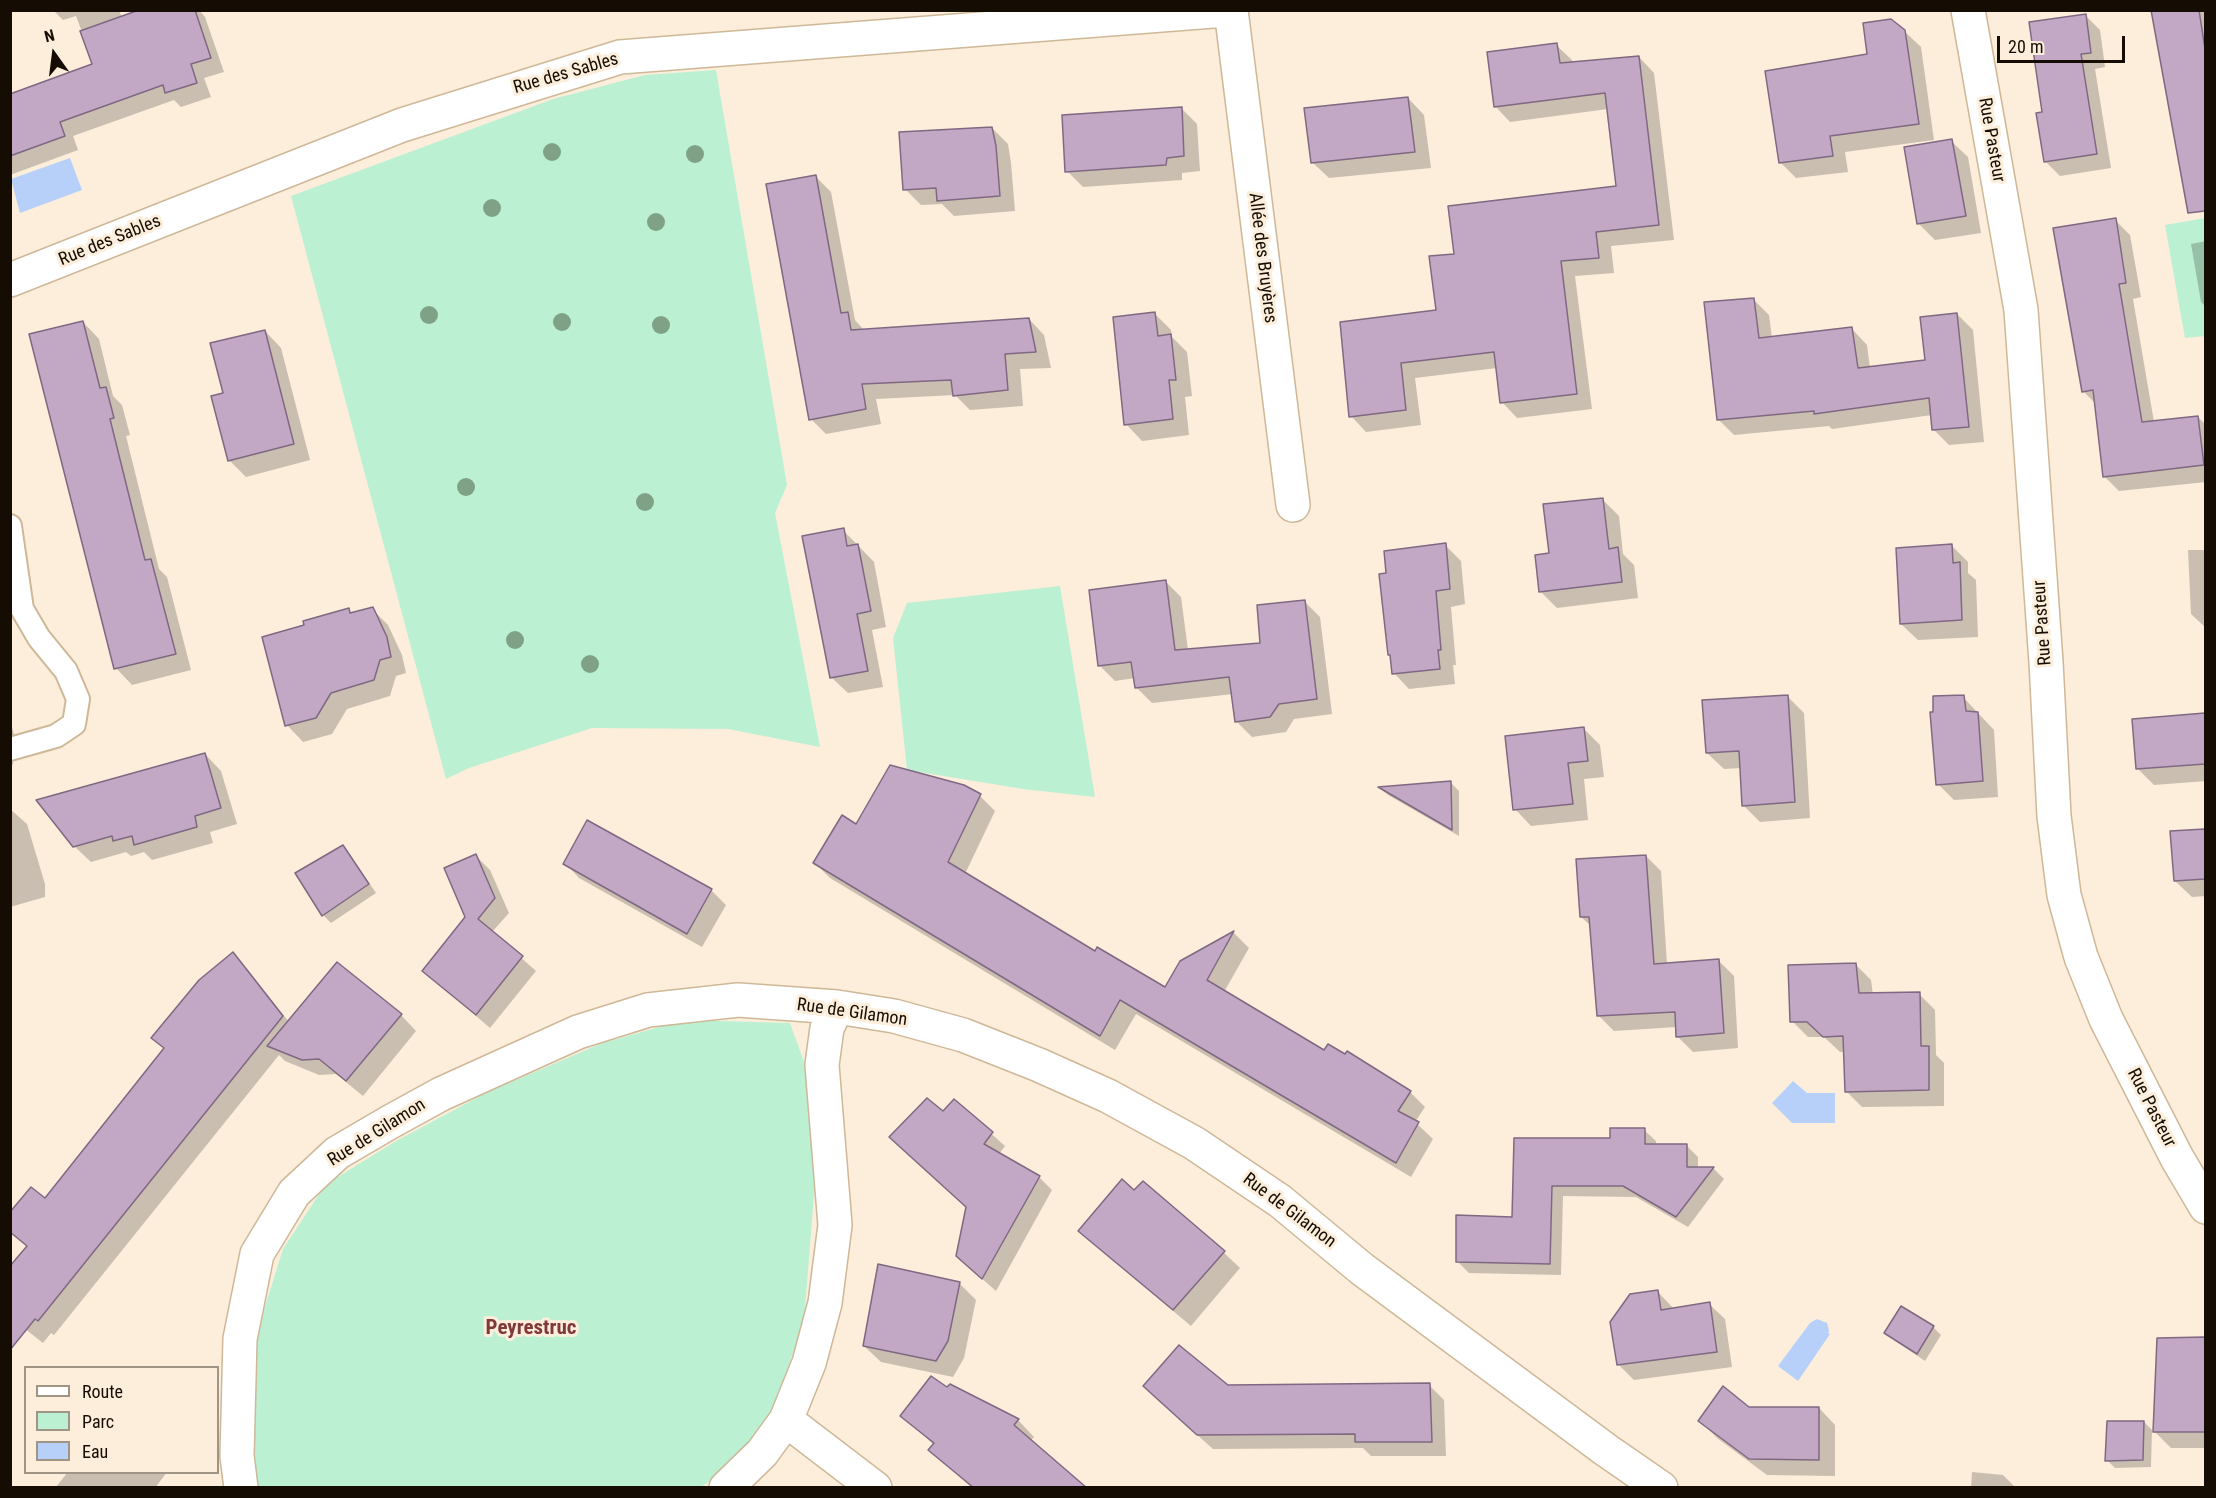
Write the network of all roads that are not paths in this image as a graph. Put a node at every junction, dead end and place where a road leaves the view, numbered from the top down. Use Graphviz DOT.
graph roads {
  1 [pos="1226,10"];
  2 [pos="1232,10"];
  3 [pos="1968,10"];
  4 [pos="10,280"];
  5 [pos="1293,505"];
  6 [pos="10,526"];
  7 [pos="10,749"];
  8 [pos="837,1007"];
  9 [pos="2205,1207"];
  10 [pos="786,1420"];
  11 [pos="241,1488"];
  12 [pos="726,1488"];
  13 [pos="875,1488"];
  14 [pos="1661,1488"];
  1 -- 4 [label="street, Rue des Sables"];
  2 -- 5 [label="street, Allée des Bruyères"];
  3 -- 9 [label="street, Rue Pasteur"];
  6 -- 7 [label="lane"];
  8 -- 10 [label="street"];
  8 -- 11 [label="street, Rue de Gilamon"];
  8 -- 14 [label="street, Rue de Gilamon"];
  10 -- 12 [label="street"];
  10 -- 13 [label="street"];
}
